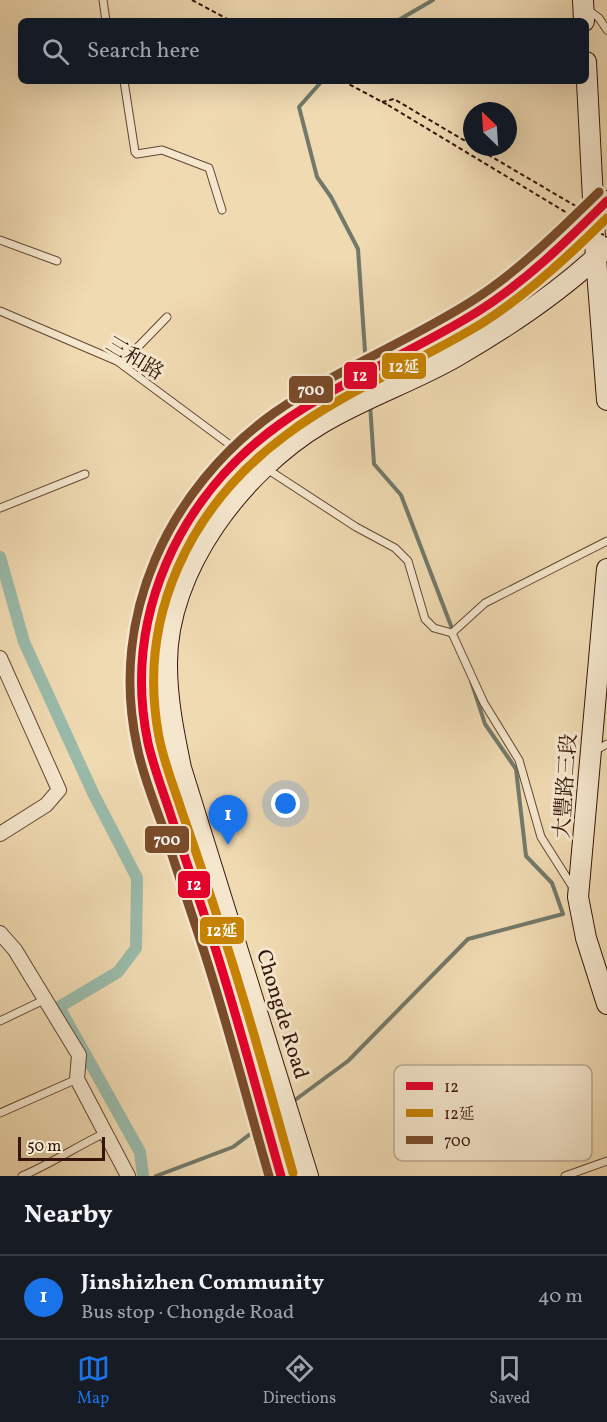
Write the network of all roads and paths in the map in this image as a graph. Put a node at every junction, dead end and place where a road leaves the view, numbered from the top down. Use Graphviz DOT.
graph roads {
  1 [pos="102,0"];
  2 [pos="192,0"];
  3 [pos="583,9"];
  4 [pos="105,18"];
  5 [pos="225,18"];
  6 [pos="607,30"];
  7 [pos="124,84"];
  8 [pos="349,84"];
  9 [pos="588,84"];
  10 [pos="382,102"];
  11 [pos="463,140"];
  12 [pos="494,156"];
  13 [pos="600,208"];
  14 [pos="222,210"];
  15 [pos="607,237"];
  16 [pos="0,240"];
  17 [pos="602,252"];
  18 [pos="57,261"];
  19 [pos="0,311"];
  20 [pos="167,317"];
  21 [pos="124,366"];
  22 [pos="607,400"];
  23 [pos="241,453"];
  24 [pos="265,467"];
  25 [pos="85,474"];
  26 [pos="0,508"];
  27 [pos="607,541"];
  28 [pos="607,569"];
  29 [pos="452,633"];
  30 [pos="0,658"];
  31 [pos="599,748"];
  32 [pos="0,834"];
  33 [pos="578,897"];
  34 [pos="0,933"];
  35 [pos="603,982"];
  36 [pos="46,999"];
  37 [pos="607,1004"];
  38 [pos="0,1021"];
  39 [pos="77,1079"];
  40 [pos="0,1113"];
  41 [pos="105,1133"];
  42 [pos="607,1161"];
  43 [pos="22,1176"];
  44 [pos="128,1176"];
  45 [pos="281,1176"];
  46 [pos="308,1176"];
  47 [pos="565,1176"];
  1 -- 4 [label="lane"];
  2 -- 5 [label="path"];
  3 -- 6 [label="lane"];
  7 -- 14 [label="lane"];
  8 -- 10 [label="path"];
  9 -- 13 [label="street"];
  10 -- 11 [label="path"];
  10 -- 15 [label="path, bridge"];
  12 -- 13 [label="path"];
  13 -- 17 [label="street"];
  13 -- 23 [label="street"];
  16 -- 18 [label="lane"];
  17 -- 22 [label="street"];
  17 -- 24 [label="street, Chongde Road"];
  19 -- 21 [label="lane, 三和路"];
  20 -- 21 [label="lane"];
  21 -- 23 [label="lane, 三和路"];
  23 -- 45 [label="street"];
  24 -- 29 [label="lane"];
  24 -- 46 [label="street, Chongde Road"];
  25 -- 26 [label="lane"];
  27 -- 29 [label="lane"];
  28 -- 31 [label="street, 大豐路三段"];
  29 -- 33 [label="lane"];
  30 -- 32 [label="street"];
  31 -- 33 [label="street, 大豐路三段"];
  33 -- 35 [label="street, 大豐路三段"];
  34 -- 36 [label="street"];
  35 -- 37 [label="street, 大豐路三段"];
  36 -- 38 [label="lane"];
  36 -- 39 [label="street"];
  39 -- 40 [label="lane"];
  39 -- 41 [label="street"];
  41 -- 43 [label="lane"];
  41 -- 44 [label="street"];
  42 -- 47 [label="lane"];
}
